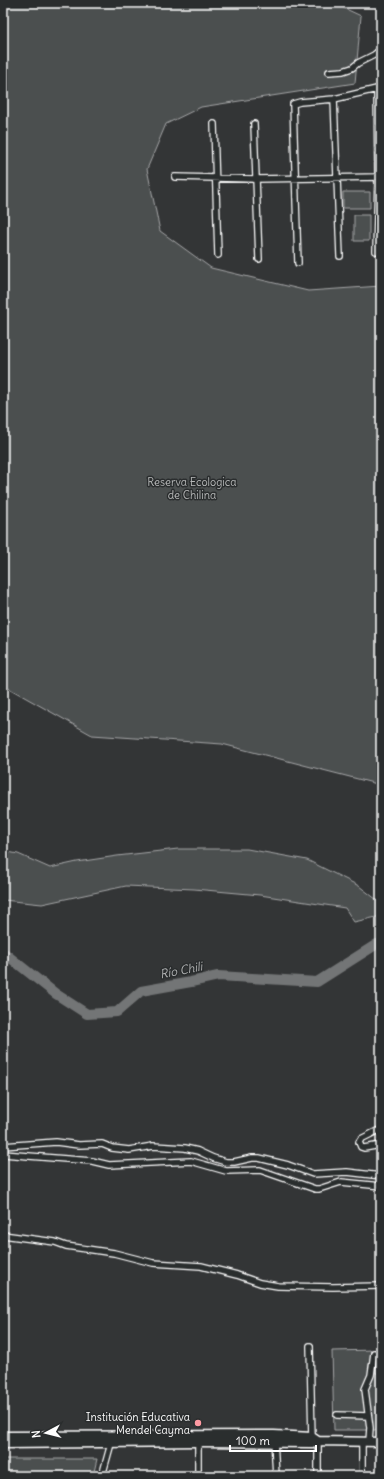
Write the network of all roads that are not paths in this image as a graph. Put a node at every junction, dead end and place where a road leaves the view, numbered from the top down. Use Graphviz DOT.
graph roads {
  1 [pos="381,49"];
  2 [pos="329,72"];
  3 [pos="379,89"];
  4 [pos="334,99"];
  5 [pos="214,124"];
  6 [pos="254,124"];
  7 [pos="175,177"];
  8 [pos="380,177"];
  9 [pos="216,178"];
  10 [pos="296,178"];
  11 [pos="337,178"];
  12 [pos="256,179"];
  13 [pos="376,251"];
  14 [pos="218,255"];
  15 [pos="340,256"];
  16 [pos="259,259"];
  17 [pos="298,263"];
  18 [pos="381,1129"];
  19 [pos="381,1145"];
  20 [pos="3,1146"];
  21 [pos="3,1154"];
  22 [pos="381,1176"];
  23 [pos="381,1186"];
  24 [pos="3,1235"];
  25 [pos="381,1286"];
  26 [pos="310,1346"];
  27 [pos="374,1353"];
  28 [pos="337,1415"];
  29 [pos="368,1416"];
  30 [pos="3,1436"];
  31 [pos="198,1438"];
  32 [pos="274,1438"];
  33 [pos="112,1439"];
  34 [pos="314,1440"];
  35 [pos="366,1441"];
  36 [pos="381,1442"];
  37 [pos="3,1444"];
  38 [pos="102,1476"];
  39 [pos="198,1476"];
  40 [pos="276,1476"];
  41 [pos="318,1476"];
  42 [pos="362,1476"];
  1 -- 2 [label="street"];
  3 -- 4 [label="street"];
  3 -- 8 [label="street"];
  4 -- 10 [label="street"];
  4 -- 11 [label="street"];
  5 -- 9 [label="street"];
  6 -- 12 [label="street"];
  7 -- 9 [label="street"];
  8 -- 11 [label="street"];
  8 -- 13 [label="street"];
  9 -- 12 [label="street"];
  9 -- 14 [label="street"];
  10 -- 11 [label="street"];
  10 -- 12 [label="street"];
  10 -- 17 [label="street"];
  11 -- 15 [label="street"];
  12 -- 16 [label="street"];
  18 -- 19 [label="street"];
  20 -- 22 [label="street"];
  21 -- 23 [label="street"];
  24 -- 25 [label="street"];
  26 -- 34 [label="street"];
  27 -- 29 [label="street"];
  28 -- 29 [label="street"];
  29 -- 35 [label="street"];
  30 -- 33 [label="main road"];
  31 -- 32 [label="main road"];
  31 -- 33 [label="main road"];
  31 -- 39 [label="street"];
  32 -- 34 [label="main road"];
  32 -- 40 [label="street"];
  33 -- 37 [label="main road"];
  33 -- 38 [label="street"];
  34 -- 35 [label="main road"];
  34 -- 41 [label="street"];
  35 -- 36 [label="main road"];
  35 -- 42 [label="street"];
}
